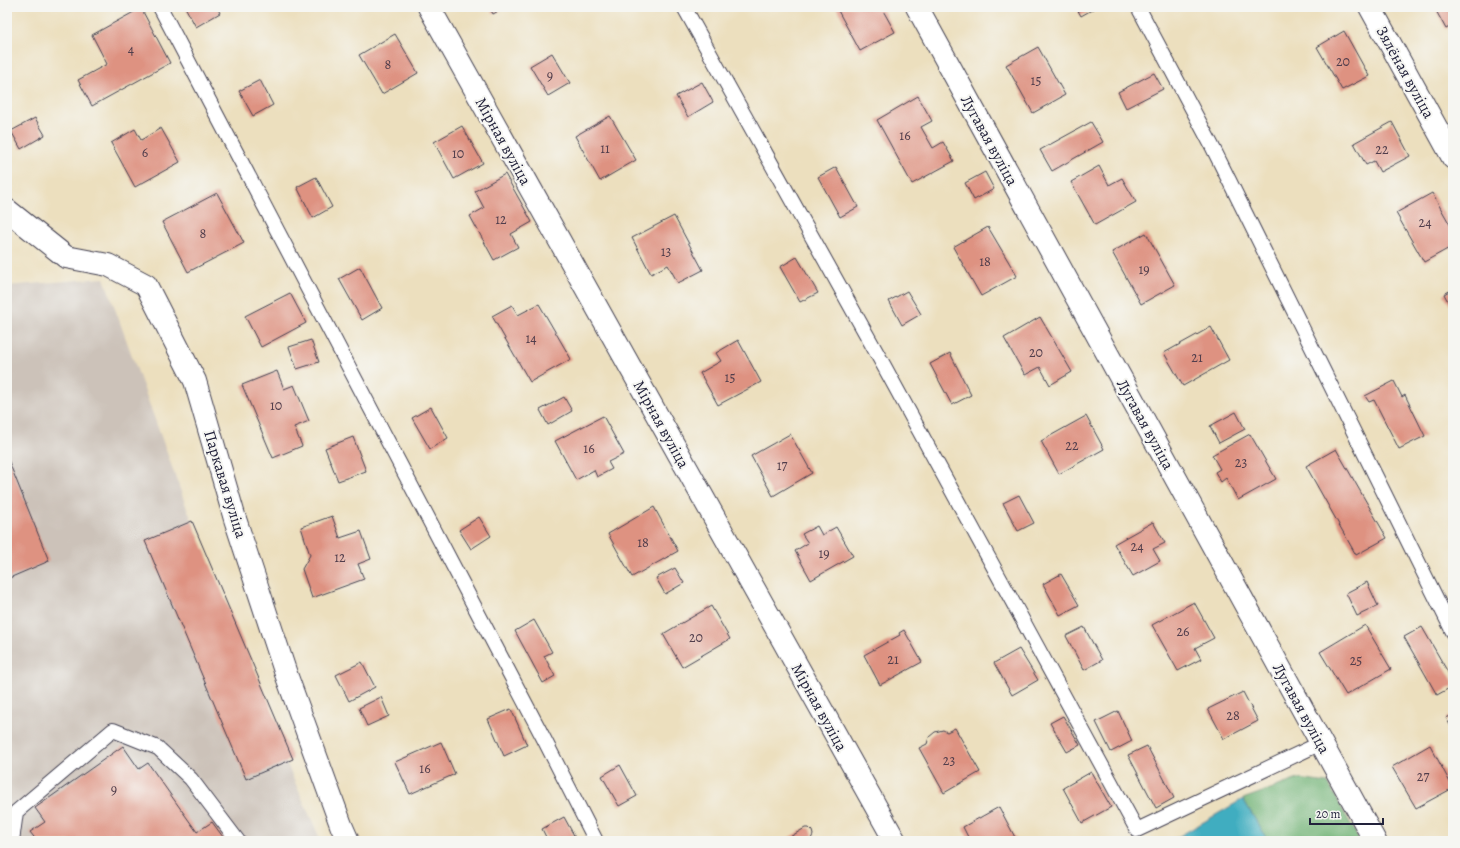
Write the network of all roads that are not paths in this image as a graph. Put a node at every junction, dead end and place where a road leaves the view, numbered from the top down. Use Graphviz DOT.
graph roads {
  1 [pos="160,7"];
  2 [pos="429,7"];
  3 [pos="684,7"];
  4 [pos="916,7"];
  5 [pos="1138,7"];
  6 [pos="1370,7"];
  7 [pos="1453,158"];
  8 [pos="7,210"];
  9 [pos="1453,632"];
  10 [pos="1321,743"];
  11 [pos="12,841"];
  12 [pos="238,841"];
  13 [pos="348,841"];
  14 [pos="596,841"];
  15 [pos="895,841"];
  16 [pos="1375,841"];
  1 -- 14 [label="lane"];
  2 -- 15 [label="street, Мірная вуліца"];
  3 -- 10 [label="lane"];
  4 -- 10 [label="street, Лугавая вуліца"];
  5 -- 9 [label="lane"];
  6 -- 7 [label="street, Зялёная вуліца"];
  8 -- 13 [label="street, Паркавая вуліца"];
  10 -- 16 [label="street, Лугавая вуліца"];
  11 -- 12 [label="lane"];
}
